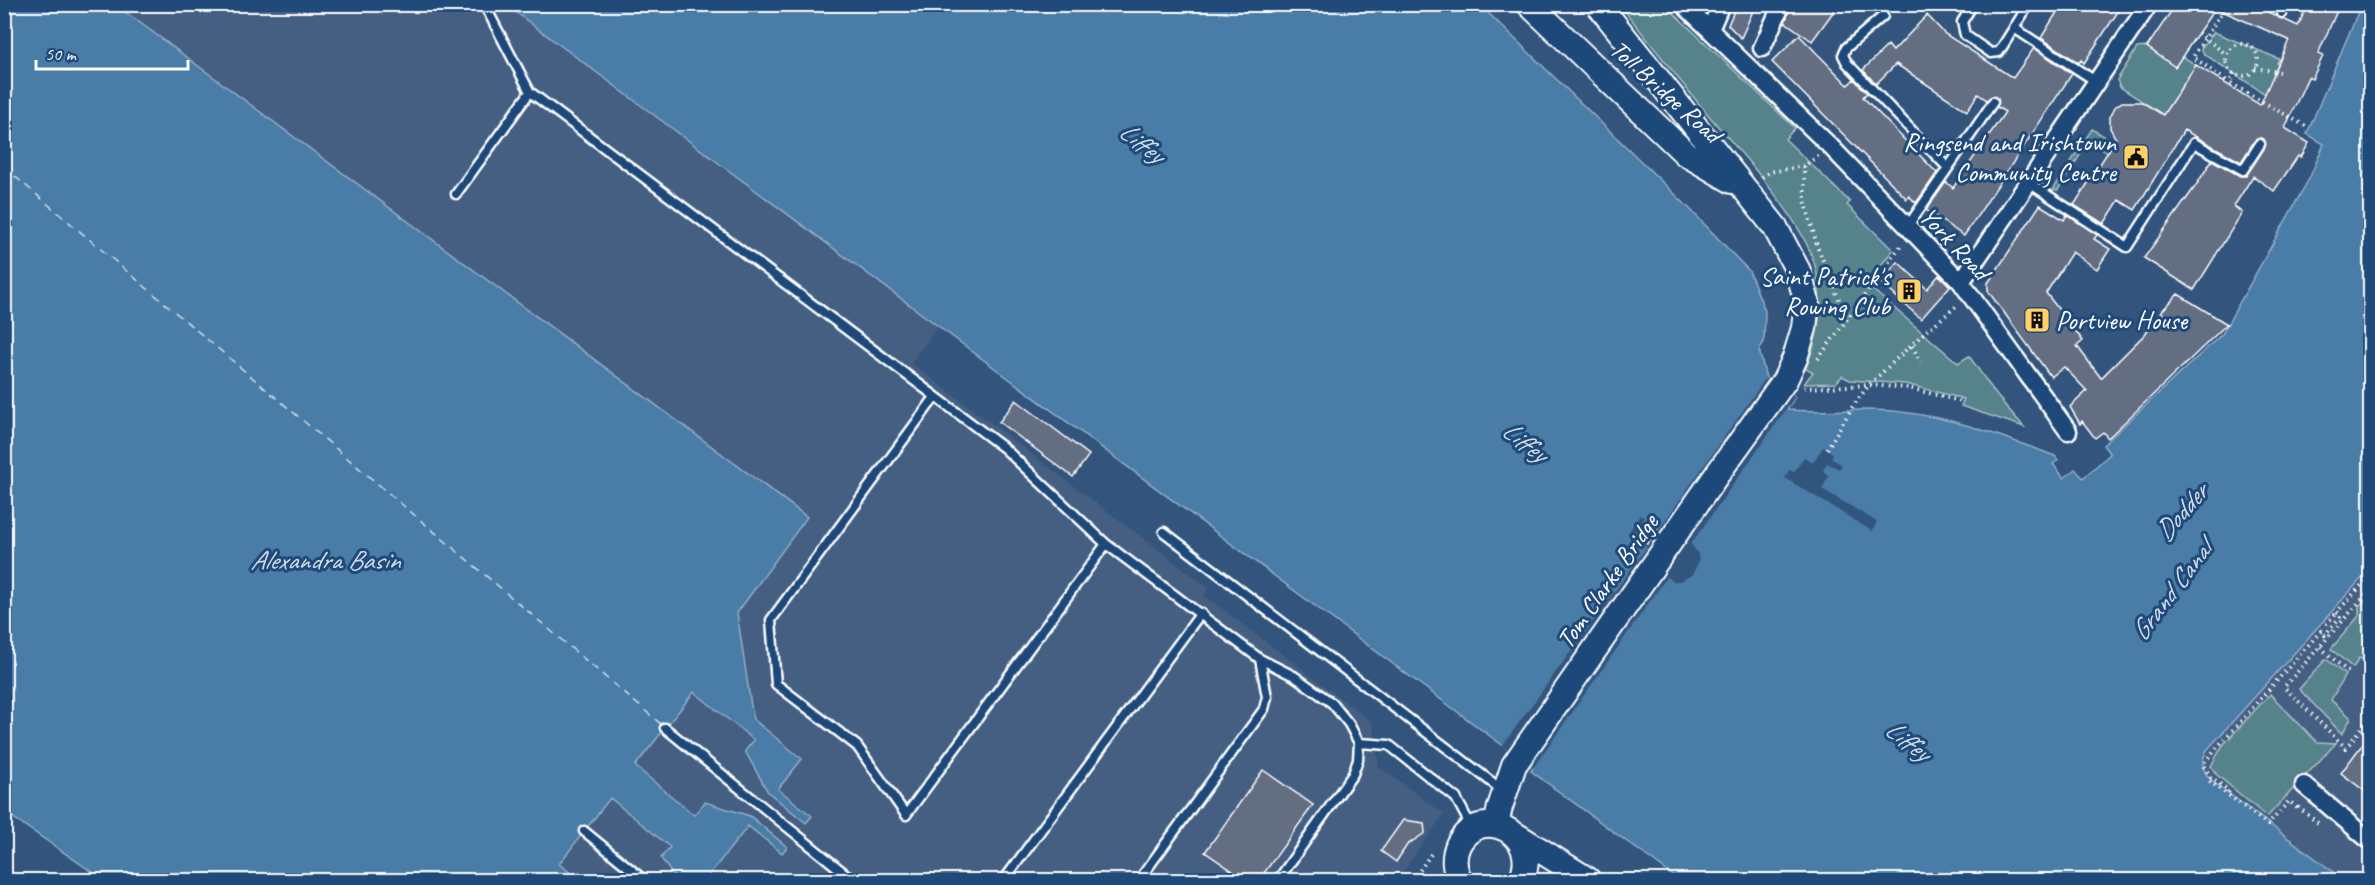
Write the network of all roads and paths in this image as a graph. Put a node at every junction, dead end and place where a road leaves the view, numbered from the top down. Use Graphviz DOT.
graph roads {
  1 [pos="484,4"];
  2 [pos="1529,4"];
  3 [pos="1598,4"];
  4 [pos="1683,4"];
  5 [pos="1721,4"];
  6 [pos="1782,4"];
  7 [pos="1973,4"];
  8 [pos="2029,4"];
  9 [pos="2149,4"];
  10 [pos="2227,4"];
  11 [pos="1882,16"];
  12 [pos="1712,26"];
  13 [pos="2014,28"];
  14 [pos="2198,33"];
  15 [pos="2204,37"];
  16 [pos="1762,48"];
  17 [pos="2226,54"];
  18 [pos="2255,68"];
  19 [pos="2280,72"];
  20 [pos="2234,74"];
  21 [pos="2097,82"];
  22 [pos="2230,83"];
  23 [pos="530,92"];
  24 [pos="1993,102"];
  25 [pos="2307,127"];
  26 [pos="2260,144"];
  27 [pos="1831,147"];
  28 [pos="1804,166"];
  29 [pos="1948,168"];
  30 [pos="2028,183"];
  31 [pos="1744,189"];
  32 [pos="456,194"];
  33 [pos="1909,230"];
  34 [pos="1966,289"];
  35 [pos="1847,320"];
  36 [pos="1912,346"];
  37 [pos="1921,362"];
  38 [pos="1812,367"];
  39 [pos="1869,385"];
  40 [pos="1796,386"];
  41 [pos="935,397"];
  42 [pos="1960,402"];
  43 [pos="2068,430"];
  44 [pos="1827,449"];
  45 [pos="1164,532"];
  46 [pos="1106,544"];
  47 [pos="2370,576"];
  48 [pos="2370,590"];
  49 [pos="2337,612"];
  50 [pos="1201,613"];
  51 [pos="2326,624"];
  52 [pos="2320,647"];
  53 [pos="1260,658"];
  54 [pos="2349,673"];
  55 [pos="2370,716"];
  56 [pos="665,728"];
  57 [pos="1359,743"];
  58 [pos="2211,777"];
  59 [pos="2304,785"];
  60 [pos="1504,793"];
  61 [pos="2225,793"];
  62 [pos="2297,808"];
  63 [pos="584,831"];
  64 [pos="1485,832"];
  65 [pos="2370,841"];
  66 [pos="1436,848"];
  67 [pos="644,880"];
  68 [pos="853,880"];
  69 [pos="1004,880"];
  70 [pos="1139,880"];
  71 [pos="1278,880"];
  72 [pos="1413,880"];
  73 [pos="1438,880"];
  74 [pos="1460,880"];
  75 [pos="1521,880"];
  76 [pos="1588,880"];
  1 -- 23 [label="lane"];
  2 -- 31 [label="main road, Toll Bridge Road"];
  3 -- 31 [label="main road, Toll Bridge Road"];
  4 -- 12 [label="street, York Road"];
  5 -- 12 [label="street"];
  6 -- 16 [label="street"];
  7 -- 13 [label="lane"];
  8 -- 13 [label="lane"];
  9 -- 21 [label="street"];
  10 -- 15 [label="path"];
  11 -- 29 [label="lane"];
  12 -- 27 [label="street, York Road"];
  13 -- 21 [label="lane"];
  14 -- 15 [label="path"];
  15 -- 17 [label="path"];
  15 -- 22 [label="path"];
  17 -- 18 [label="path"];
  17 -- 20 [label="path"];
  18 -- 19 [label="path"];
  18 -- 20 [label="path"];
  20 -- 22 [label="path"];
  21 -- 30 [label="street"];
  22 -- 25 [label="path"];
  23 -- 32 [label="lane"];
  23 -- 41 [label="lane"];
  24 -- 29 [label="lane"];
  26 -- 30 [label="lane"];
  27 -- 28 [label="path"];
  27 -- 33 [label="street, York Road"];
  28 -- 31 [label="path"];
  28 -- 35 [label="path"];
  29 -- 33 [label="lane"];
  30 -- 34 [label="street"];
  31 -- 40 [label="main road, Toll Bridge Road"];
  33 -- 34 [label="street, York Road"];
  33 -- 35 [label="path"];
  34 -- 36 [label="path"];
  34 -- 43 [label="street, York Road"];
  35 -- 38 [label="path"];
  36 -- 37 [label="path"];
  36 -- 39 [label="path"];
  39 -- 40 [label="path"];
  39 -- 42 [label="path"];
  39 -- 44 [label="path"];
  40 -- 60 [label="main road, Tom Clarke Bridge"];
  41 -- 46 [label="lane"];
  41 -- 46 [label="lane"];
  45 -- 60 [label="lane"];
  46 -- 50 [label="lane"];
  47 -- 49 [label="path"];
  48 -- 52 [label="path"];
  49 -- 51 [label="path"];
  49 -- 58 [label="path"];
  50 -- 53 [label="lane"];
  50 -- 69 [label="lane"];
  52 -- 54 [label="path"];
  52 -- 55 [label="path"];
  53 -- 57 [label="lane"];
  53 -- 70 [label="lane"];
  56 -- 68 [label="lane"];
  57 -- 64 [label="lane"];
  57 -- 71 [label="lane"];
  58 -- 61 [label="path"];
  58 -- 62 [label="path"];
  59 -- 65 [label="street"];
  60 -- 64 [label="main road, Tom Clarke Bridge"];
  63 -- 67 [label="lane"];
  64 -- 73 [label="main road"];
  64 -- 74 [label="main road"];
  64 -- 75 [label="main road"];
  64 -- 76 [label="main road"];
  66 -- 72 [label="path"];
}
